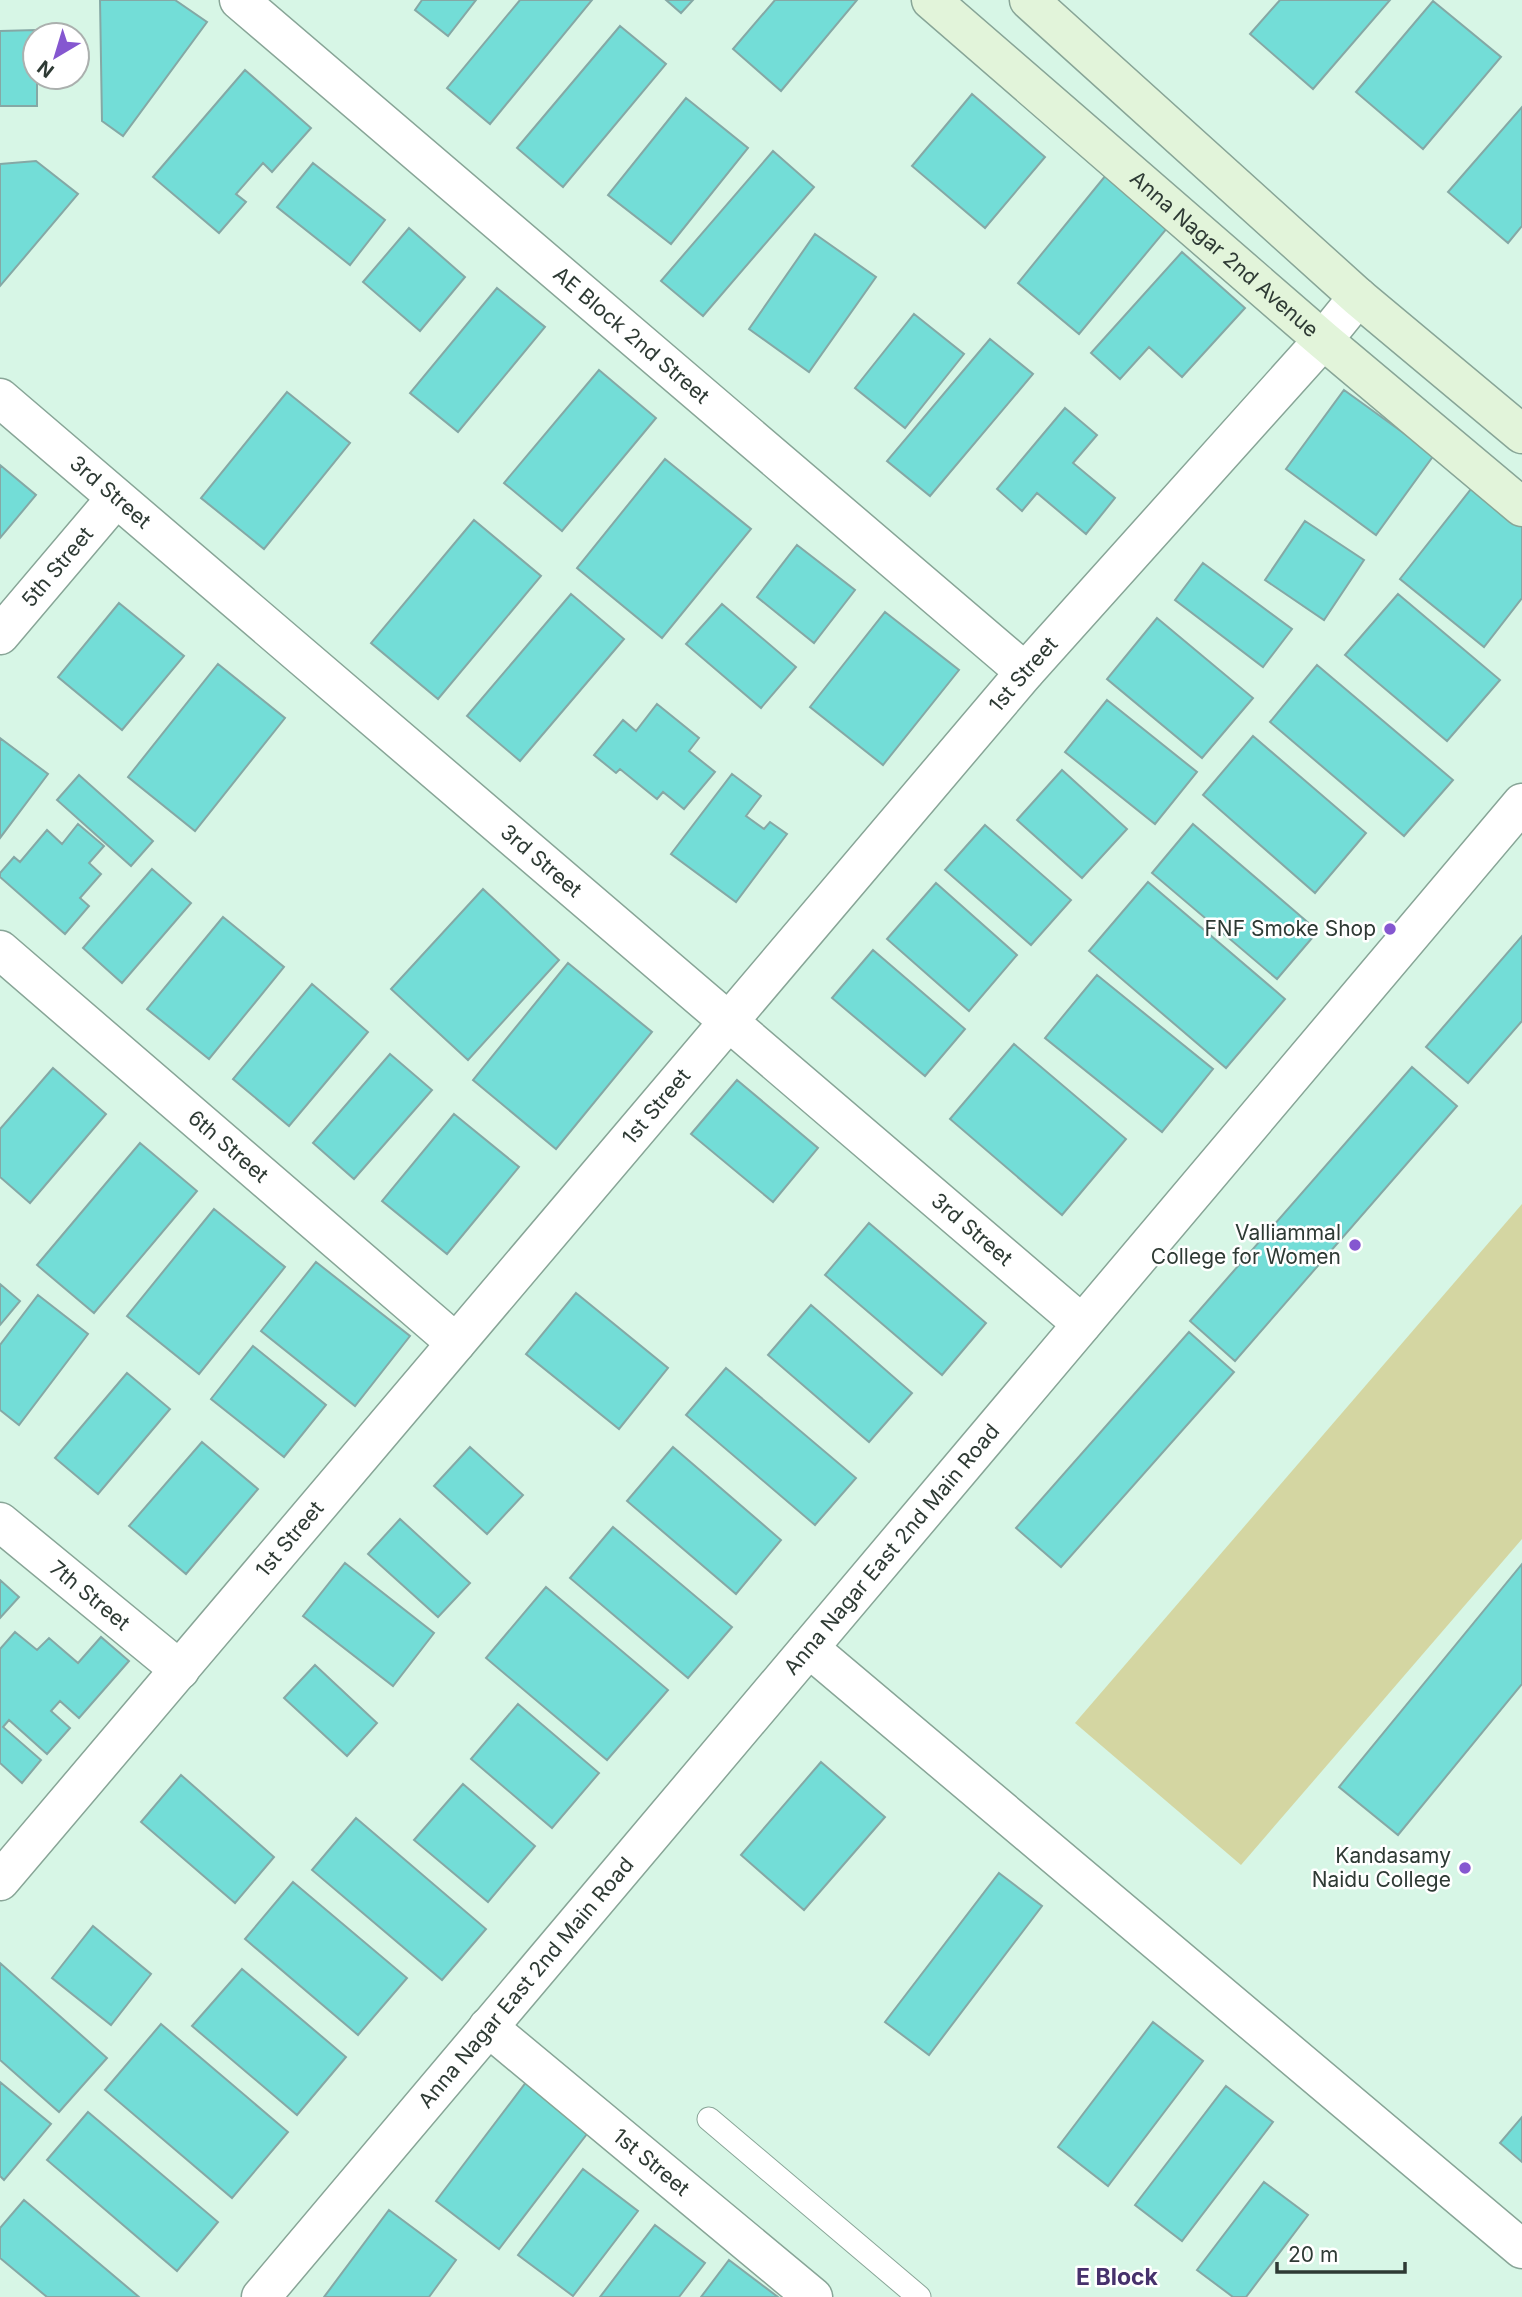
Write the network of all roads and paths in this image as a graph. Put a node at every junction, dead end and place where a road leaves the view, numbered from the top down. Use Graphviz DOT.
graph roads {
  1 [pos="239,0"];
  2 [pos="931,0"];
  3 [pos="1028,0"];
  4 [pos="1358,297"];
  5 [pos="1323,340"];
  6 [pos="0,398"];
  7 [pos="1522,434"];
  8 [pos="116,498"];
  9 [pos="1522,507"];
  10 [pos="0,635"];
  11 [pos="1025,673"];
  12 [pos="1522,803"];
  13 [pos="0,950"];
  14 [pos="728,1023"];
  15 [pos="1082,1324"];
  16 [pos="456,1343"];
  17 [pos="0,1522"];
  18 [pos="809,1648"];
  19 [pos="180,1670"];
  20 [pos="0,1881"];
  21 [pos="488,2027"];
  22 [pos="709,2119"];
  23 [pos="1522,2249"];
  24 [pos="261,2297"];
  25 [pos="813,2297"];
  26 [pos="919,2297"];
  1 -- 11 [label="street, AE Block 2nd Street"];
  2 -- 5 [label="main road, Anna Nagar 2nd Avenue"];
  3 -- 4 [label="main road"];
  4 -- 5 [label="street, 1st Street"];
  4 -- 7 [label="main road"];
  5 -- 9 [label="main road, Anna Nagar 2nd Avenue"];
  5 -- 11 [label="street, 1st Street"];
  6 -- 8 [label="street, 3rd Street"];
  8 -- 10 [label="street, 5th Street"];
  8 -- 14 [label="street, 3rd Street"];
  11 -- 14 [label="street, 1st Street"];
  12 -- 15 [label="street, Anna Nagar East 2nd Main Road"];
  13 -- 16 [label="street, 6th Street"];
  14 -- 15 [label="street, 3rd Street"];
  14 -- 16 [label="street, 1st Street"];
  15 -- 18 [label="street, Anna Nagar East 2nd Main Road"];
  16 -- 19 [label="street, 1st Street"];
  17 -- 19 [label="street, 7th Street"];
  18 -- 21 [label="street, Anna Nagar East 2nd Main Road"];
  18 -- 23 [label="street"];
  19 -- 20 [label="street, 1st Street"];
  21 -- 24 [label="street, Anna Nagar East 2nd Main Road"];
  21 -- 25 [label="street, 1st Street"];
  22 -- 26 [label="lane"];
}
